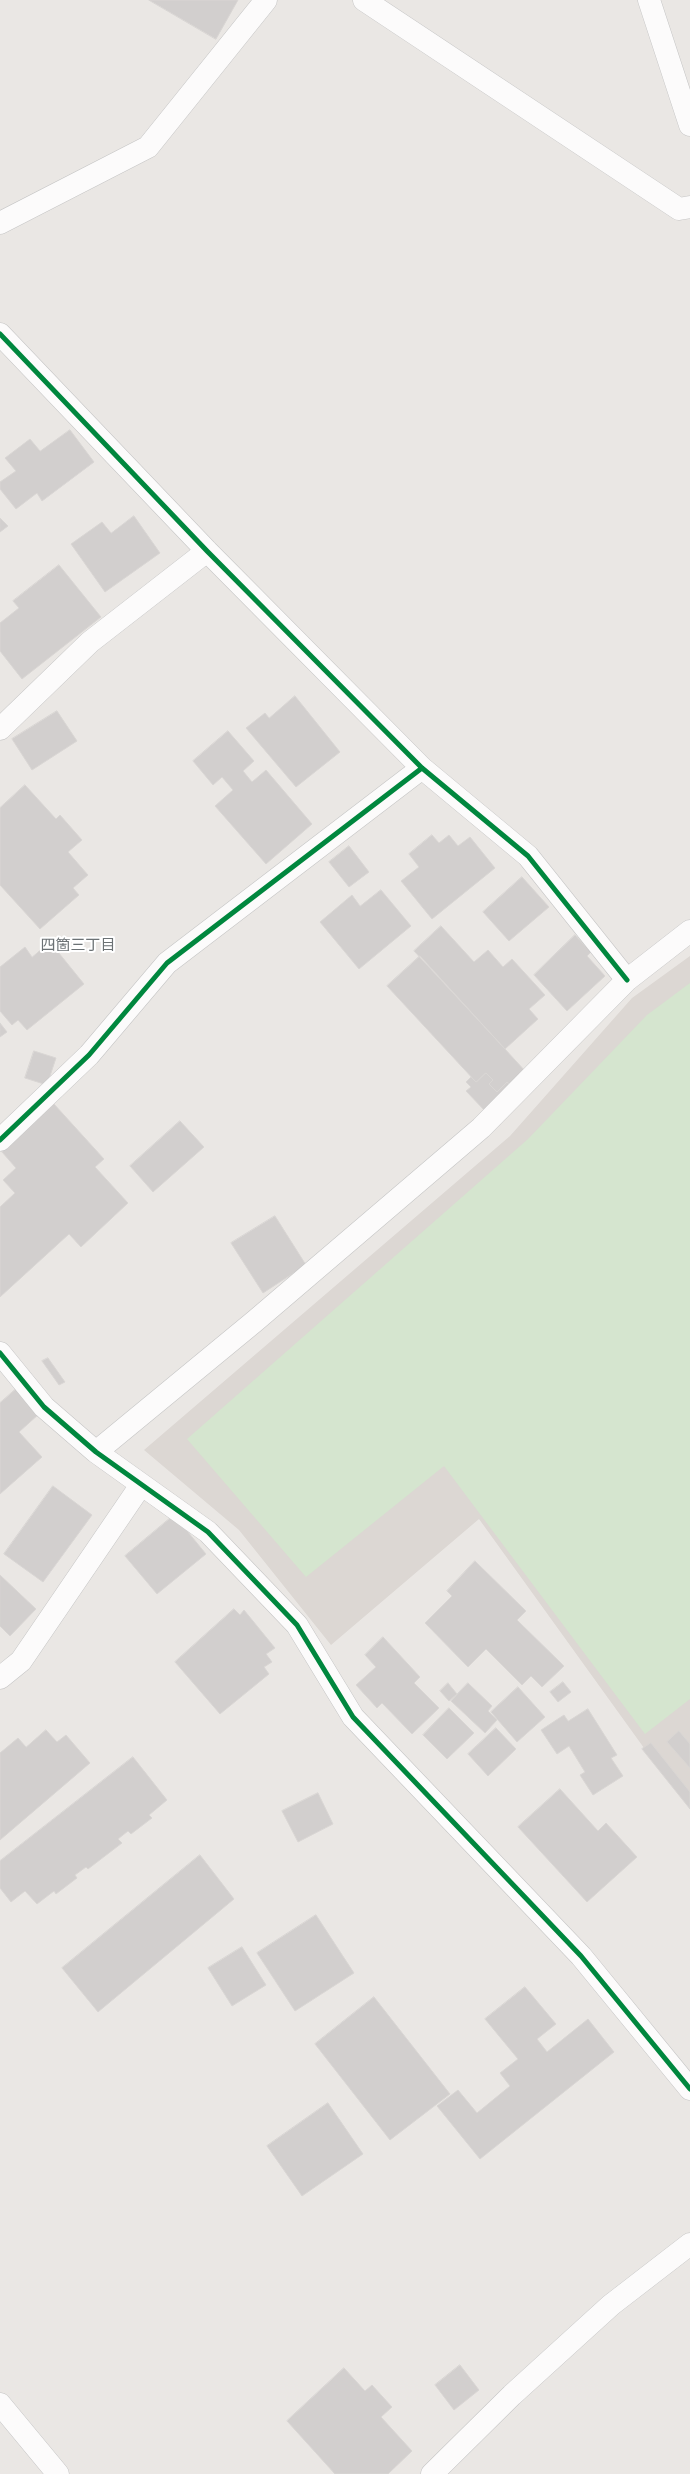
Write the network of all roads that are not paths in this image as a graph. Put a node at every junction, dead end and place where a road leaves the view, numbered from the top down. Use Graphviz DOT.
graph roads {
  1 [pos="266,0"];
  2 [pos="364,0"];
  3 [pos="649,0"];
  4 [pos="690,125"];
  5 [pos="690,207"];
  6 [pos="0,224"];
  7 [pos="0,334"];
  8 [pos="206,551"];
  9 [pos="0,729"];
  10 [pos="422,768"];
  11 [pos="690,932"];
  12 [pos="627,980"];
  13 [pos="0,1140"];
  14 [pos="0,1352"];
  15 [pos="96,1452"];
  16 [pos="141,1485"];
  17 [pos="0,1678"];
  18 [pos="690,2089"];
  19 [pos="690,2244"];
  20 [pos="0,2404"];
  21 [pos="58,2474"];
  22 [pos="432,2474"];
  1 -- 6 [label="street"];
  2 -- 5 [label="street"];
  3 -- 4 [label="street"];
  7 -- 8 [label="street"];
  8 -- 9 [label="street"];
  8 -- 10 [label="street"];
  10 -- 12 [label="street"];
  10 -- 13 [label="street"];
  11 -- 12 [label="street"];
  12 -- 15 [label="street"];
  14 -- 15 [label="street"];
  15 -- 16 [label="street"];
  16 -- 17 [label="street"];
  16 -- 18 [label="street"];
  19 -- 22 [label="street"];
  20 -- 21 [label="street"];
}
